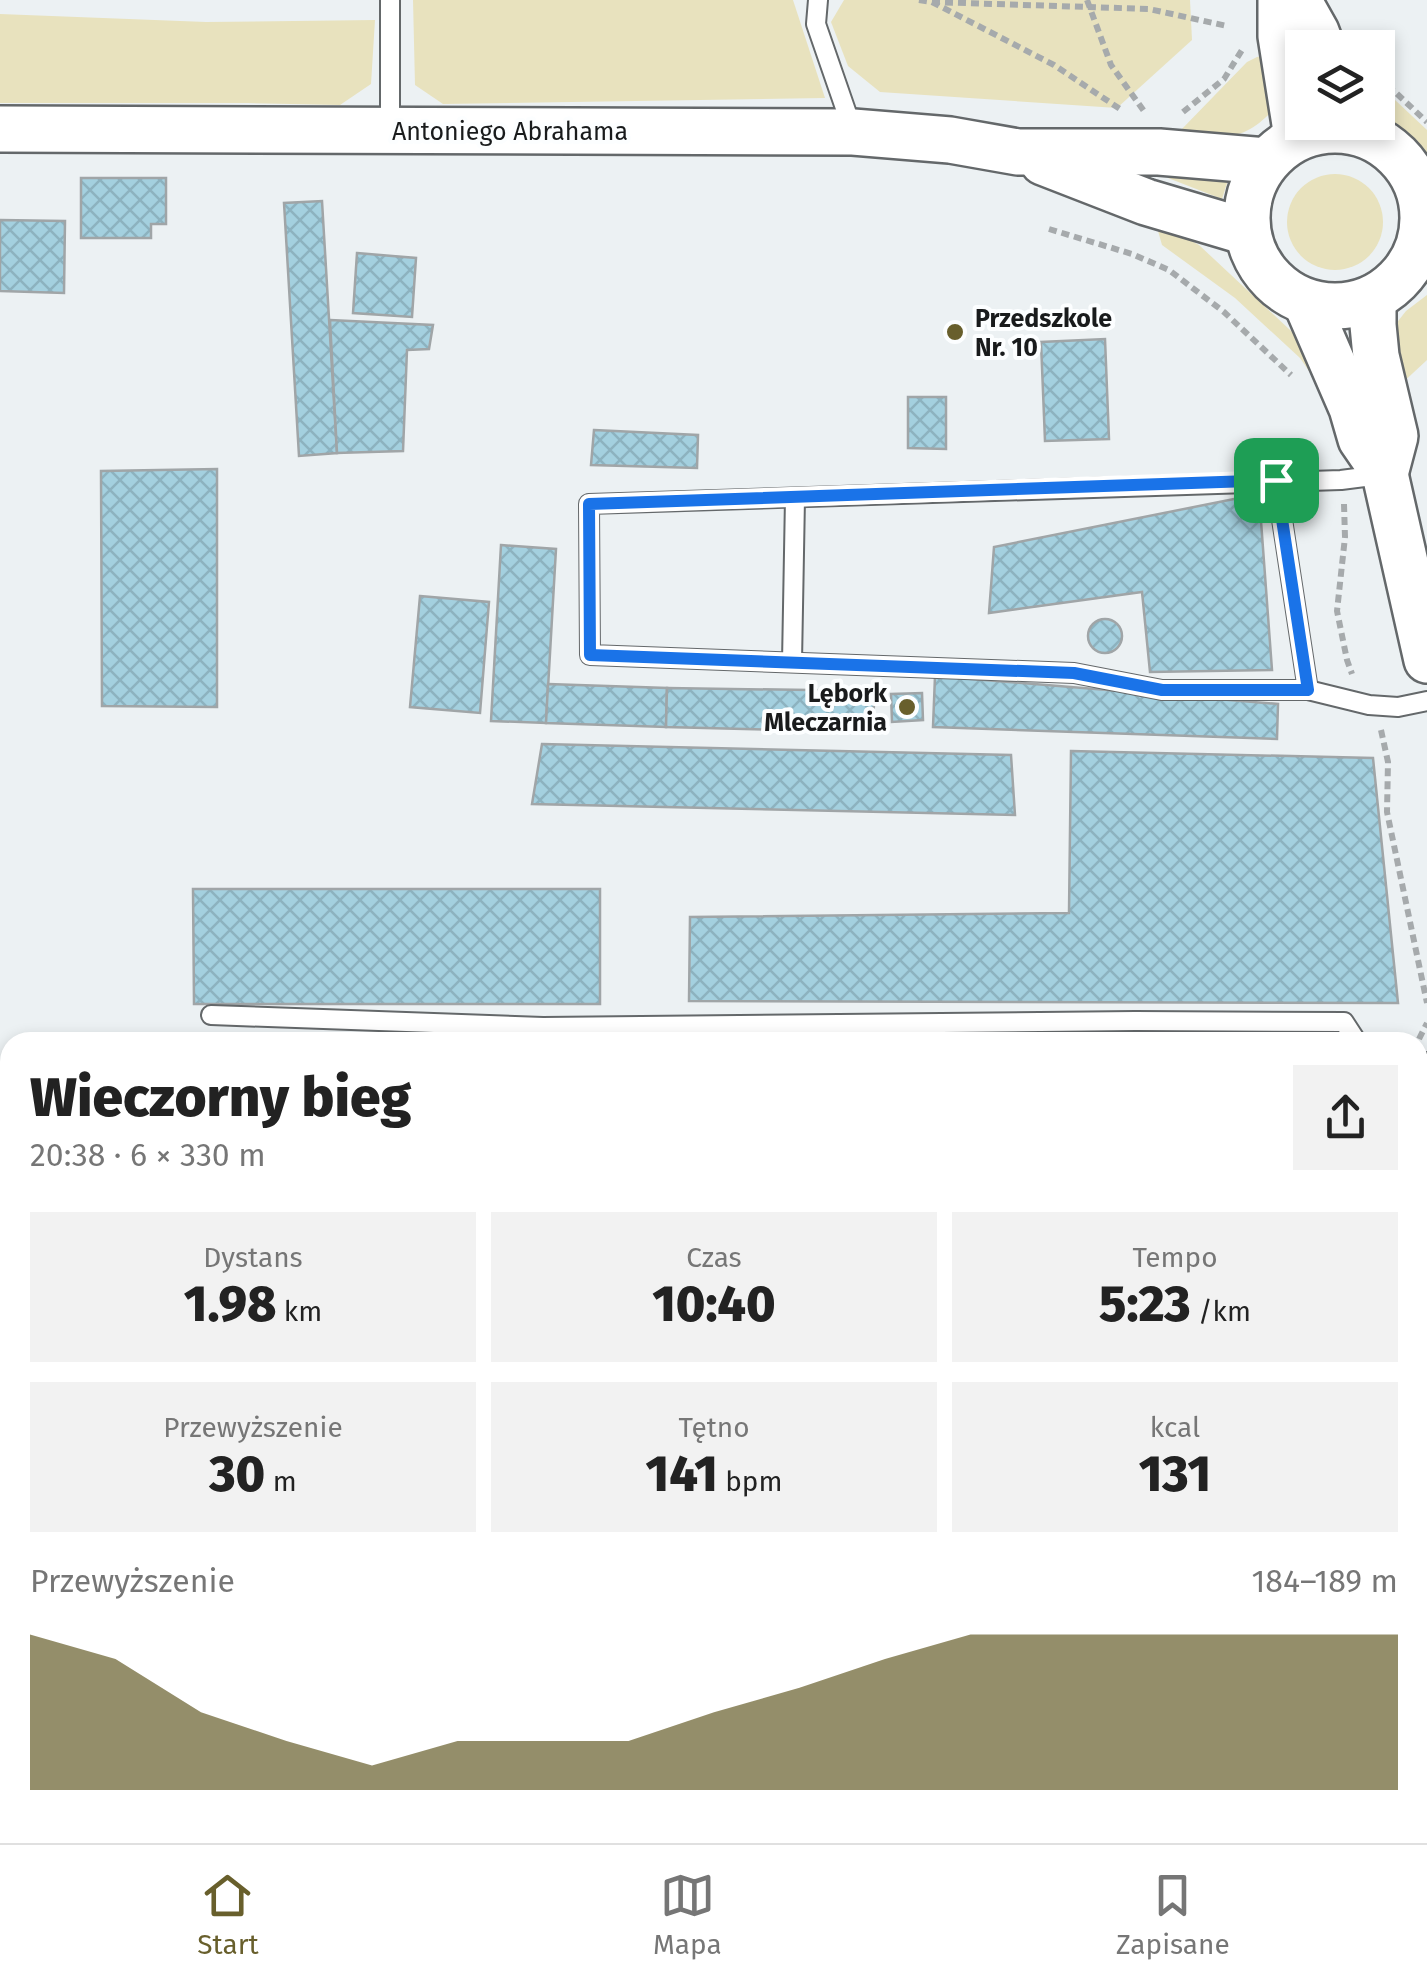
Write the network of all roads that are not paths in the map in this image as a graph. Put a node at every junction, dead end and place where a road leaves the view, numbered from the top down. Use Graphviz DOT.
graph roads {
  1 [pos="390,0"];
  2 [pos="818,0"];
  3 [pos="1282,0"];
  4 [pos="1298,0"];
  5 [pos="1315,30"];
  6 [pos="0,129"];
  7 [pos="390,131"];
  8 [pos="853,132"];
  9 [pos="1301,140"];
  10 [pos="1378,140"];
  11 [pos="1281,149"];
  12 [pos="1018,152"];
  13 [pos="1425,207"];
  14 [pos="1247,232"];
  15 [pos="1417,268"];
  16 [pos="1373,298"];
  17 [pos="1306,302"];
  18 [pos="1276,480"];
  19 [pos="1357,482"];
  20 [pos="795,498"];
  21 [pos="1427,660"];
  22 [pos="792,662"];
  23 [pos="1308,690"];
  24 [pos="1427,701"];
  25 [pos="211,1014"];
  26 [pos="496,1032"];
  27 [pos="670,1032"];
  28 [pos="1350,1032"];
  1 -- 7 [label="lane"];
  2 -- 8 [label="lane"];
  3 -- 11 [label="main road"];
  4 -- 5 [label="main road"];
  6 -- 7 [label="main road, Antoniego Abrahama"];
  7 -- 8 [label="main road, Antoniego Abrahama"];
  8 -- 12 [label="main road, Antoniego Abrahama"];
  9 -- 11 [label="main road"];
  10 -- 13 [label="main road"];
  11 -- 12 [label="main road, Antoniego Abrahama"];
  11 -- 14 [label="main road"];
  12 -- 14 [label="main road, Antoniego Abrahama"];
  13 -- 15 [label="main road"];
  14 -- 17 [label="main road"];
  15 -- 16 [label="main road"];
  16 -- 17 [label="main road"];
  16 -- 19 [label="main road"];
  17 -- 19 [label="main road"];
  18 -- 19 [label="lane"];
  18 -- 20 [label="lane"];
  18 -- 23 [label="lane"];
  19 -- 21 [label="main road"];
  20 -- 22 [label="lane"];
  20 -- 22 [label="lane"];
  22 -- 23 [label="lane"];
  23 -- 24 [label="lane"];
  25 -- 26 [label="lane"];
  27 -- 28 [label="lane"];
}
